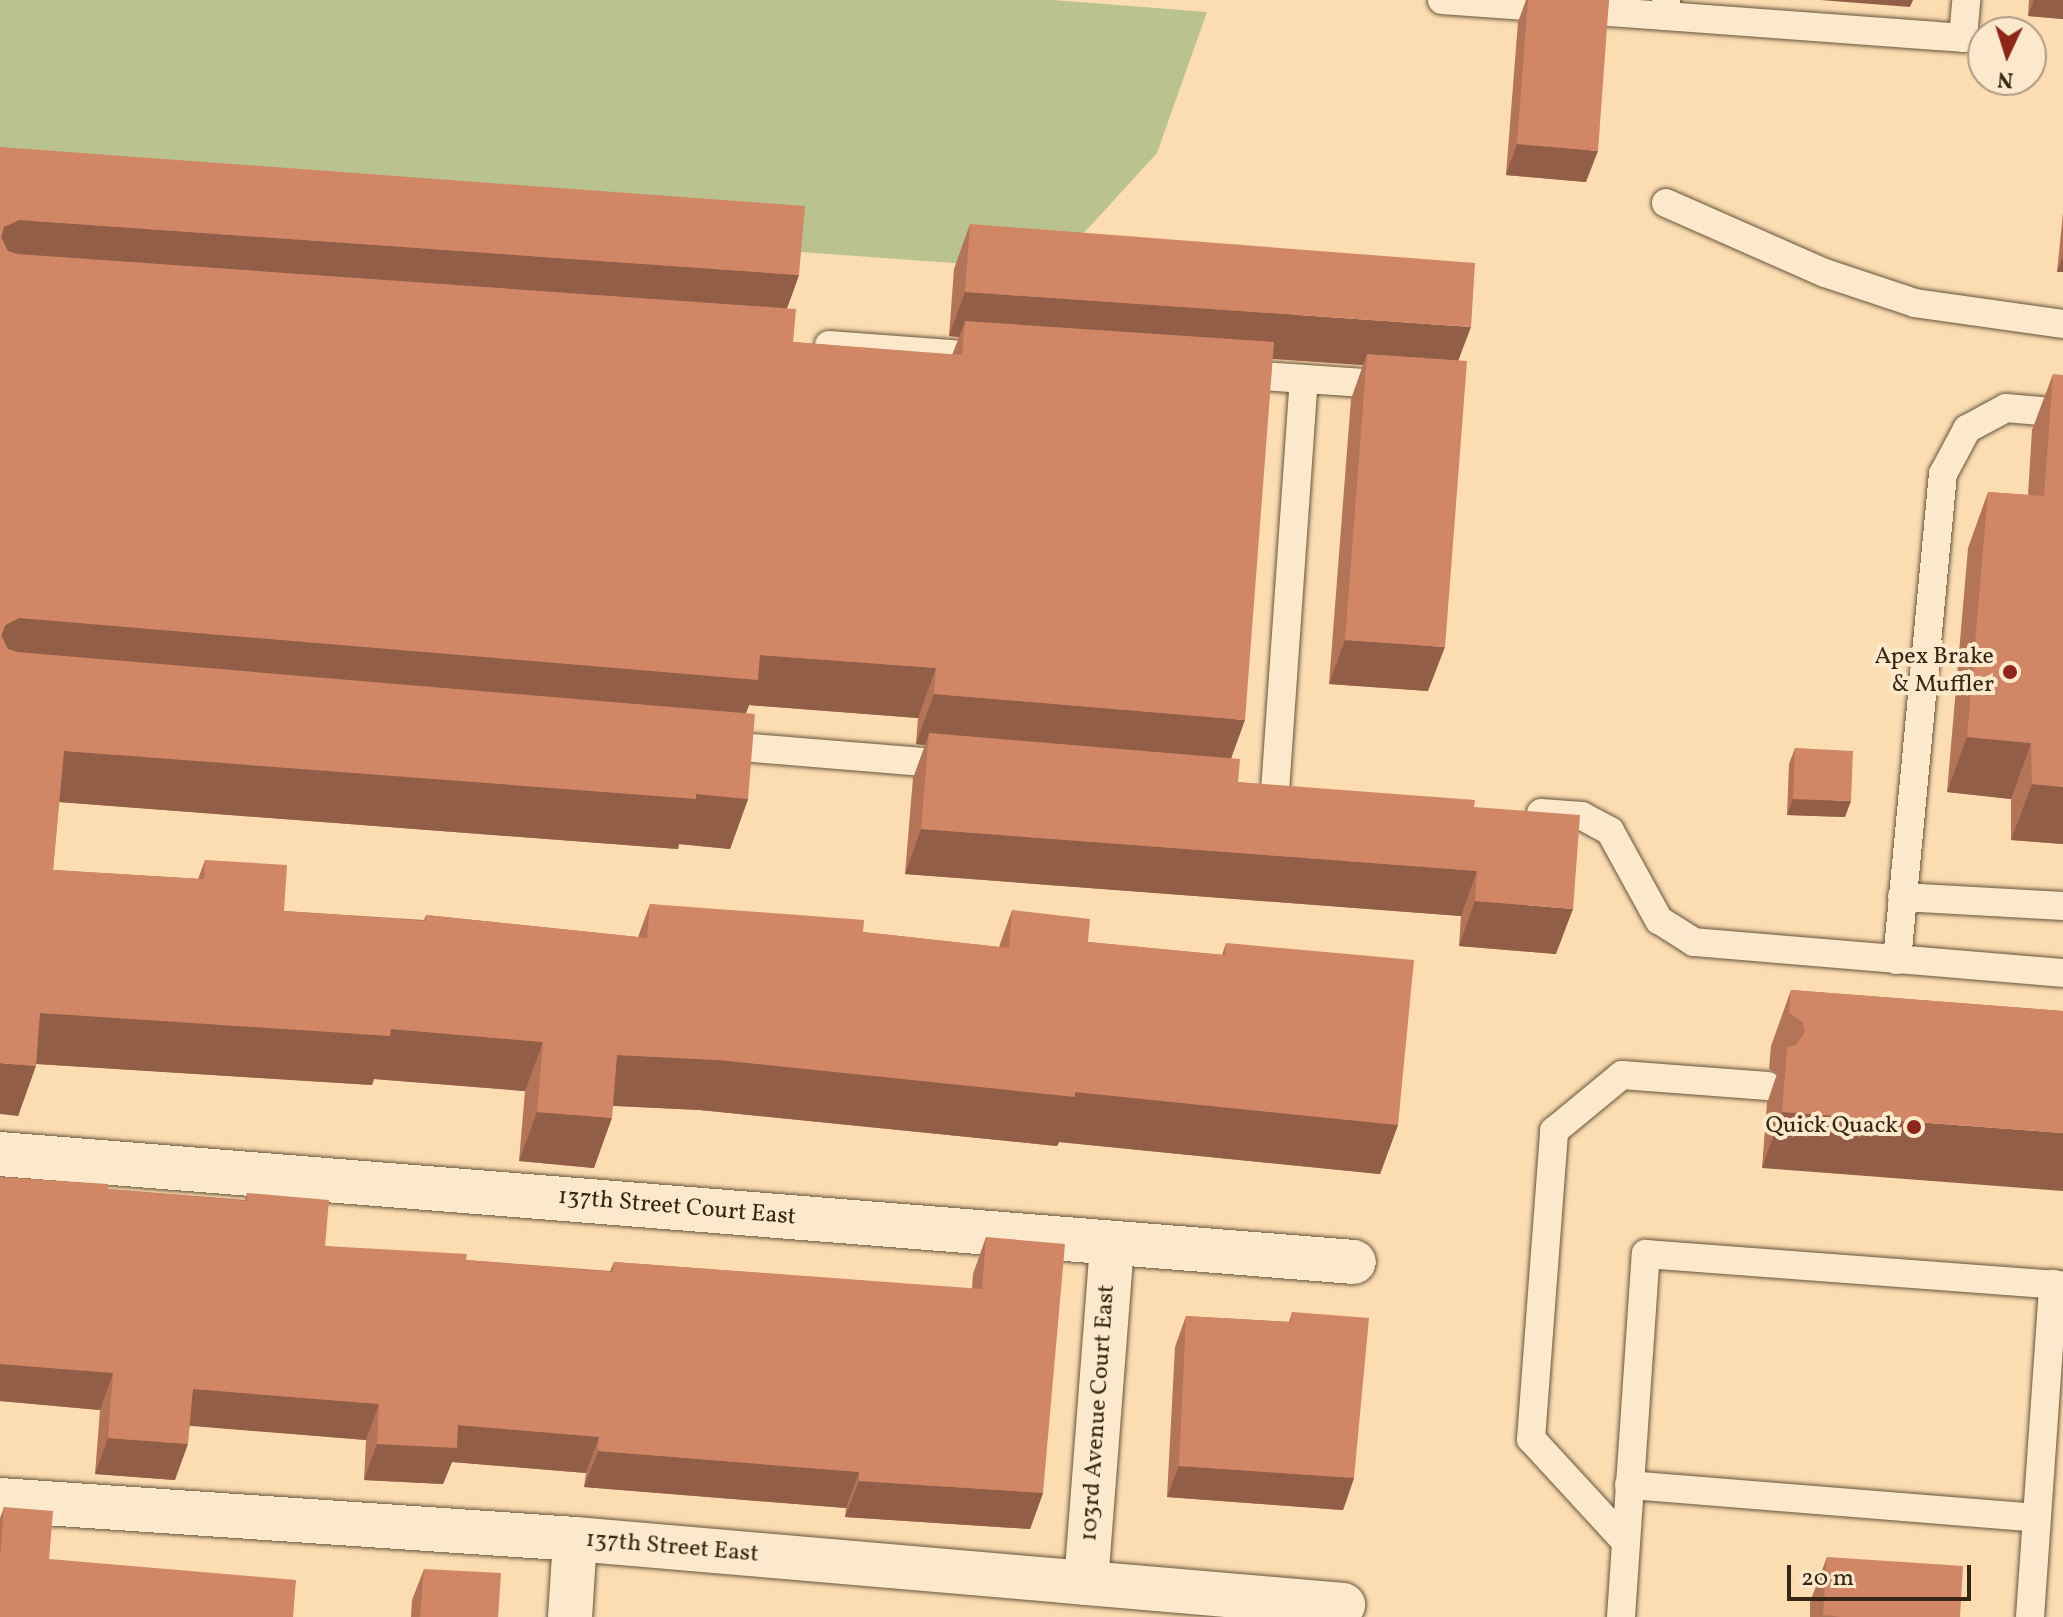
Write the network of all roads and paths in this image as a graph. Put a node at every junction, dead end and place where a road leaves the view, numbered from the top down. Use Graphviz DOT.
graph roads {
  1 [pos="1442,0"];
  2 [pos="1966,0"];
  3 [pos="1665,8"];
  4 [pos="1666,203"];
  5 [pos="2063,324"];
  6 [pos="795,343"];
  7 [pos="1018,359"];
  8 [pos="1209,372"];
  9 [pos="1304,379"];
  10 [pos="1425,387"];
  11 [pos="2063,413"];
  12 [pos="685,742"];
  13 [pos="988,767"];
  14 [pos="1243,788"];
  15 [pos="1275,791"];
  16 [pos="1306,793"];
  17 [pos="1518,811"];
  18 [pos="1902,897"];
  19 [pos="2063,906"];
  20 [pos="1897,960"];
  21 [pos="2063,973"];
  22 [pos="1768,1086"];
  23 [pos="0,1154"];
  24 [pos="1112,1243"];
  25 [pos="1354,1262"];
  26 [pos="2058,1284"];
  27 [pos="2056,1337"];
  28 [pos="1629,1485"];
  29 [pos="0,1500"];
  30 [pos="2036,1518"];
  31 [pos="575,1539"];
  32 [pos="1624,1540"];
  33 [pos="1086,1583"];
  34 [pos="1343,1605"];
  35 [pos="570,1617"];
  36 [pos="1621,1617"];
  37 [pos="2030,1617"];
  1 -- 3 [label="lane"];
  2 -- 3 [label="lane"];
  4 -- 5 [label="lane"];
  6 -- 7 [label="lane"];
  8 -- 9 [label="lane"];
  9 -- 10 [label="lane"];
  9 -- 15 [label="lane"];
  11 -- 18 [label="lane"];
  12 -- 13 [label="lane"];
  14 -- 15 [label="lane"];
  15 -- 16 [label="lane"];
  17 -- 20 [label="lane"];
  18 -- 19 [label="lane"];
  18 -- 20 [label="lane"];
  20 -- 21 [label="lane"];
  22 -- 32 [label="lane"];
  23 -- 24 [label="street, 137th Street Court East"];
  24 -- 25 [label="street, 137th Street Court East"];
  24 -- 33 [label="street, 103rd Avenue Court East"];
  26 -- 27 [label="lane"];
  26 -- 28 [label="lane"];
  27 -- 30 [label="lane"];
  28 -- 30 [label="lane"];
  28 -- 32 [label="lane"];
  29 -- 31 [label="street, 137th Street East"];
  30 -- 37 [label="lane"];
  31 -- 33 [label="street, 137th Street East"];
  31 -- 35 [label="street"];
  32 -- 36 [label="lane"];
  33 -- 34 [label="street, 137th Street East"];
}
